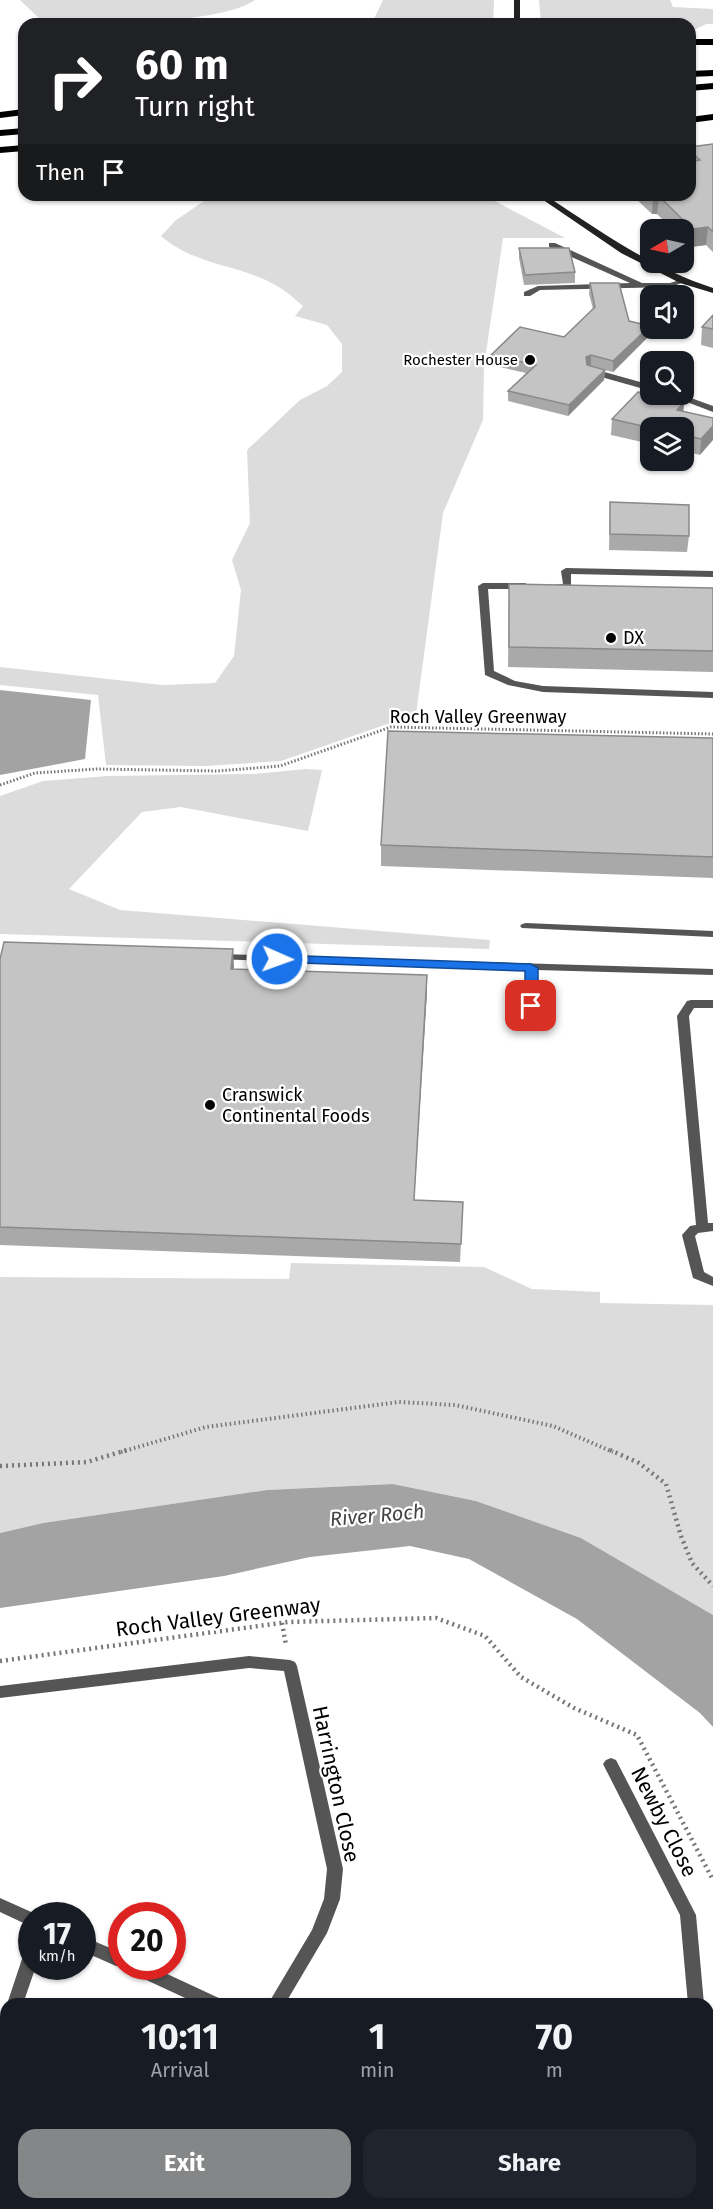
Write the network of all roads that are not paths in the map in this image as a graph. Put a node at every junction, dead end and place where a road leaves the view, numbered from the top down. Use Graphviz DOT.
graph roads {
  1 [pos="517,0"];
  2 [pos="518,18"];
  3 [pos="696,42"];
  4 [pos="713,42"];
  5 [pos="713,73"];
  6 [pos="696,74"];
  7 [pos="713,86"];
  8 [pos="696,87"];
  9 [pos="18,113"];
  10 [pos="0,115"];
  11 [pos="713,117"];
  12 [pos="696,119"];
  13 [pos="18,132"];
  14 [pos="0,133"];
  15 [pos="18,148"];
  16 [pos="0,150"];
  17 [pos="18,158"];
  18 [pos="0,160"];
  19 [pos="549,201"];
  20 [pos="552,245"];
  21 [pos="683,281"];
  22 [pos="639,285"];
  23 [pos="713,291"];
  24 [pos="526,294"];
  25 [pos="590,371"];
  26 [pos="640,385"];
  27 [pos="694,402"];
  28 [pos="713,409"];
  29 [pos="713,574"];
  30 [pos="713,695"];
  31 [pos="526,926"];
  32 [pos="713,934"];
  33 [pos="213,957"];
  34 [pos="531,968"];
  35 [pos="713,972"];
  36 [pos="713,1004"];
  37 [pos="531,1006"];
  38 [pos="708,1226"];
  39 [pos="713,1282"];
  40 [pos="0,1692"];
  41 [pos="611,1764"];
  42 [pos="0,1905"];
  43 [pos="18,1913"];
  44 [pos="23,1980"];
  45 [pos="163,1980"];
  46 [pos="17,1998"];
  47 [pos="202,1998"];
  48 [pos="280,1998"];
  49 [pos="695,1998"];
  1 -- 2 [label="street"];
  3 -- 4 [label="highway"];
  5 -- 6 [label="highway"];
  7 -- 8 [label="highway"];
  9 -- 10 [label="highway"];
  11 -- 12 [label="highway"];
  13 -- 14 [label="highway"];
  15 -- 16 [label="highway"];
  17 -- 18 [label="highway"];
  19 -- 21 [label="street"];
  20 -- 22 [label="street"];
  21 -- 22 [label="street"];
  21 -- 23 [label="street"];
  22 -- 24 [label="street"];
  25 -- 26 [label="street"];
  27 -- 28 [label="street"];
  29 -- 30 [label="street"];
  31 -- 32 [label="street"];
  33 -- 34 [label="street"];
  34 -- 35 [label="street"];
  34 -- 37 [label="street"];
  36 -- 38 [label="street"];
  38 -- 39 [label="street"];
  40 -- 48 [label="street, Harrington Close"];
  41 -- 49 [label="street, Newby Close"];
  42 -- 43 [label="street"];
  44 -- 46 [label="street"];
  45 -- 47 [label="street"];
}
